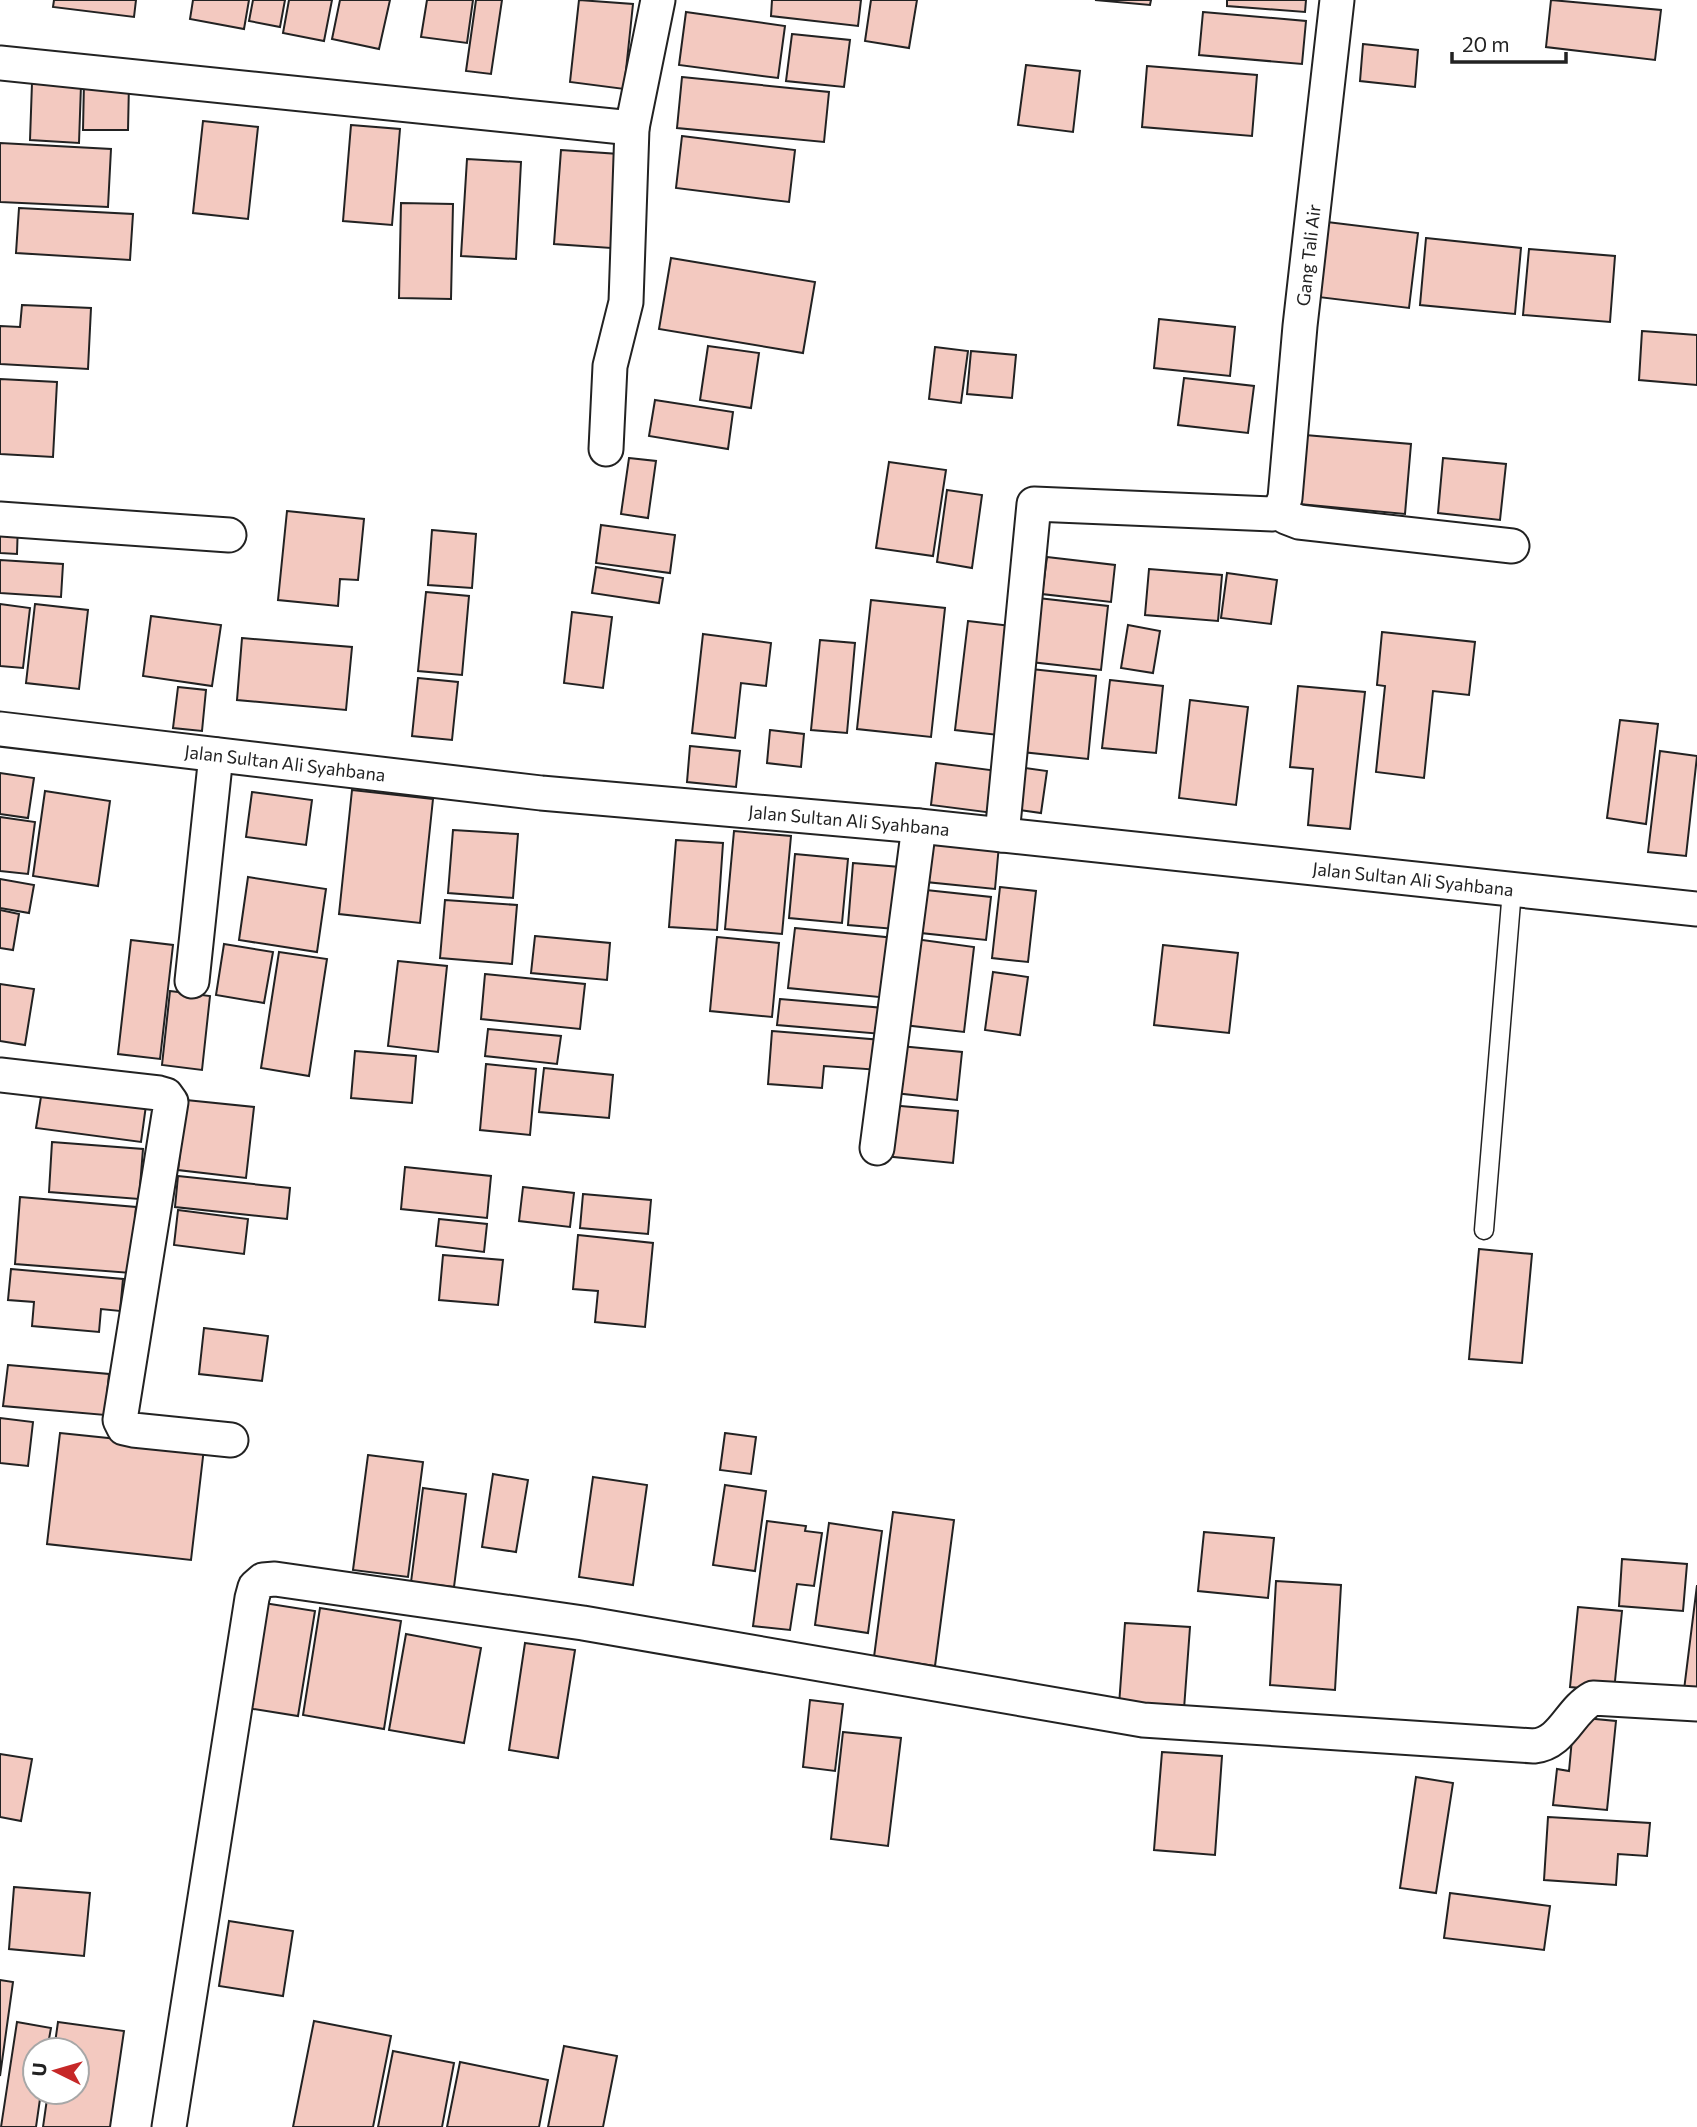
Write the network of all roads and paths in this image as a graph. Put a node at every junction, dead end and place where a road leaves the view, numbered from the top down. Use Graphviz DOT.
graph roads {
  1 [pos="658,0"];
  2 [pos="1337,0"];
  3 [pos="0,62"];
  4 [pos="632,128"];
  5 [pos="606,449"];
  6 [pos="1280,510"];
  7 [pos="0,519"];
  8 [pos="229,535"];
  9 [pos="1512,546"];
  10 [pos="0,729"];
  11 [pos="216,755"];
  12 [pos="919,826"];
  13 [pos="1002,835"];
  14 [pos="1511,890"];
  15 [pos="1697,909"];
  16 [pos="192,981"];
  17 [pos="0,1074"];
  18 [pos="877,1148"];
  19 [pos="1484,1230"];
  20 [pos="231,1440"];
  21 [pos="1697,1704"];
  22 [pos="169,2127"];
  1 -- 4 [label="street"];
  2 -- 6 [label="street, Gang Tali Air"];
  3 -- 4 [label="street"];
  4 -- 5 [label="street"];
  6 -- 9 [label="street"];
  6 -- 13 [label="street"];
  7 -- 8 [label="street"];
  10 -- 11 [label="street, Jalan Sultan Ali Syahbana"];
  11 -- 12 [label="street, Jalan Sultan Ali Syahbana"];
  11 -- 16 [label="street"];
  12 -- 13 [label="street, Jalan Sultan Ali Syahbana"];
  12 -- 18 [label="street"];
  13 -- 14 [label="street, Jalan Sultan Ali Syahbana"];
  14 -- 15 [label="street, Jalan Sultan Ali Syahbana"];
  14 -- 19 [label="lane"];
  17 -- 20 [label="street"];
  21 -- 22 [label="street"];
}
